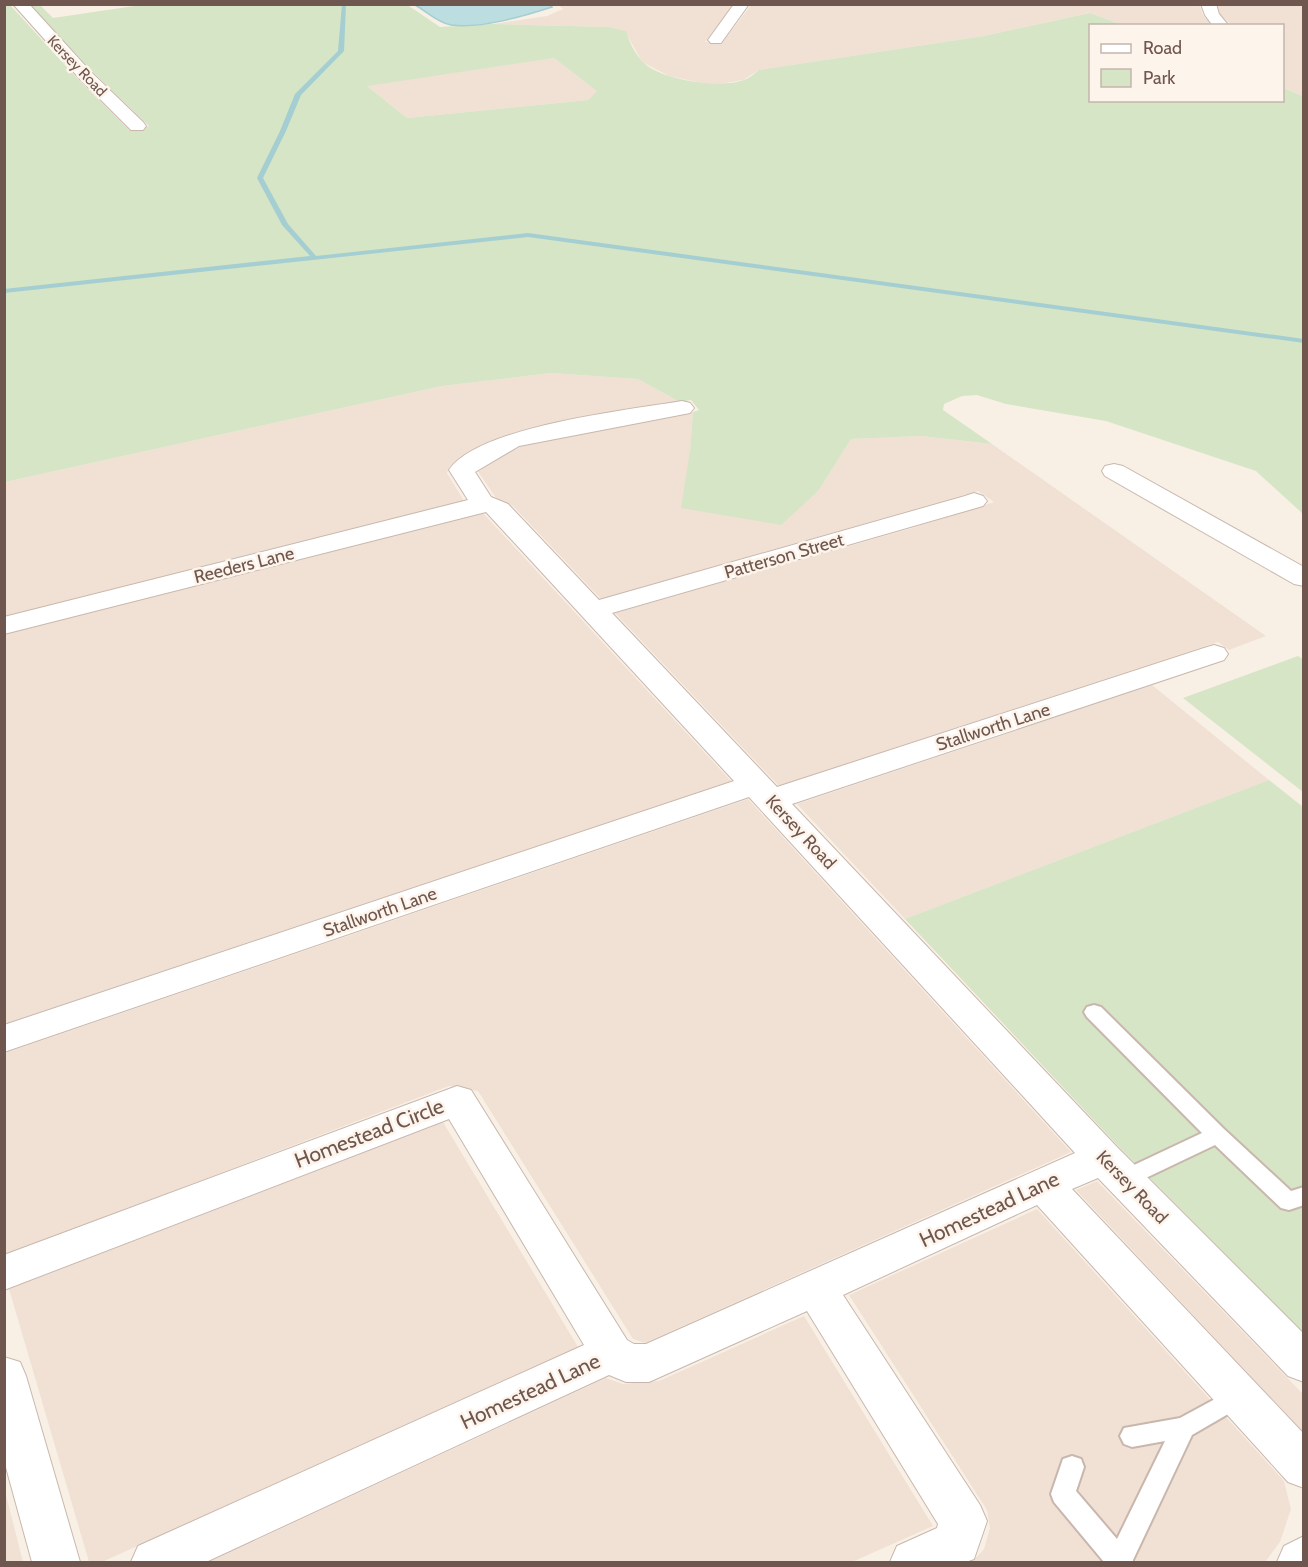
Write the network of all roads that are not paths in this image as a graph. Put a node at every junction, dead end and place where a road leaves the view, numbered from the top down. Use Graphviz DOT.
graph roads {
  1 [pos="20,4"];
  2 [pos="742,4"];
  3 [pos="1208,4"];
  4 [pos="1220,24"];
  5 [pos="716,40"];
  6 [pos="137,126"];
  7 [pos="682,408"];
  8 [pos="1114,471"];
  9 [pos="974,501"];
  10 [pos="483,504"];
  11 [pos="1304,578"];
  12 [pos="593,610"];
  13 [pos="4,626"];
  14 [pos="1214,654"];
  15 [pos="763,792"];
  16 [pos="1094,1012"];
  17 [pos="4,1039"];
  18 [pos="1216,1135"];
  19 [pos="1113,1168"];
  20 [pos="1043,1185"];
  21 [pos="1304,1195"];
  22 [pos="4,1273"];
  23 [pos="816,1289"];
  24 [pos="612,1353"];
  25 [pos="1304,1363"];
  26 [pos="4,1376"];
  27 [pos="1239,1396"];
  28 [pos="1184,1428"];
  29 [pos="1132,1436"];
  30 [pos="1072,1467"];
  31 [pos="1304,1467"];
  32 [pos="1304,1559"];
  33 [pos="1120,1562"];
  34 [pos="56,1563"];
  35 [pos="155,1563"];
  36 [pos="914,1563"];
  37 [pos="1301,1563"];
  1 -- 6 [label="street, Kersey Road"];
  2 -- 5 [label="street"];
  3 -- 4 [label="street"];
  7 -- 10 [label="street, Kersey Road"];
  8 -- 11 [label="street"];
  9 -- 12 [label="street, Patterson Street"];
  10 -- 12 [label="street, Kersey Road"];
  10 -- 13 [label="street, Reeders Lane"];
  12 -- 15 [label="street, Kersey Road"];
  14 -- 15 [label="street, Stallworth Lane"];
  15 -- 17 [label="street, Stallworth Lane"];
  15 -- 19 [label="street, Kersey Road"];
  16 -- 18 [label="lane"];
  18 -- 19 [label="lane"];
  18 -- 21 [label="lane"];
  19 -- 20 [label="street, Homestead Lane"];
  19 -- 25 [label="street, Kersey Road"];
  20 -- 23 [label="street, Homestead Lane"];
  20 -- 27 [label="street"];
  22 -- 24 [label="street, Homestead Circle"];
  23 -- 24 [label="street, Homestead Lane"];
  23 -- 36 [label="street"];
  24 -- 35 [label="street, Homestead Lane"];
  26 -- 34 [label="street"];
  27 -- 28 [label="lane"];
  27 -- 31 [label="street"];
  28 -- 29 [label="lane"];
  28 -- 33 [label="lane"];
  30 -- 33 [label="lane"];
  32 -- 37 [label="street"];
}
